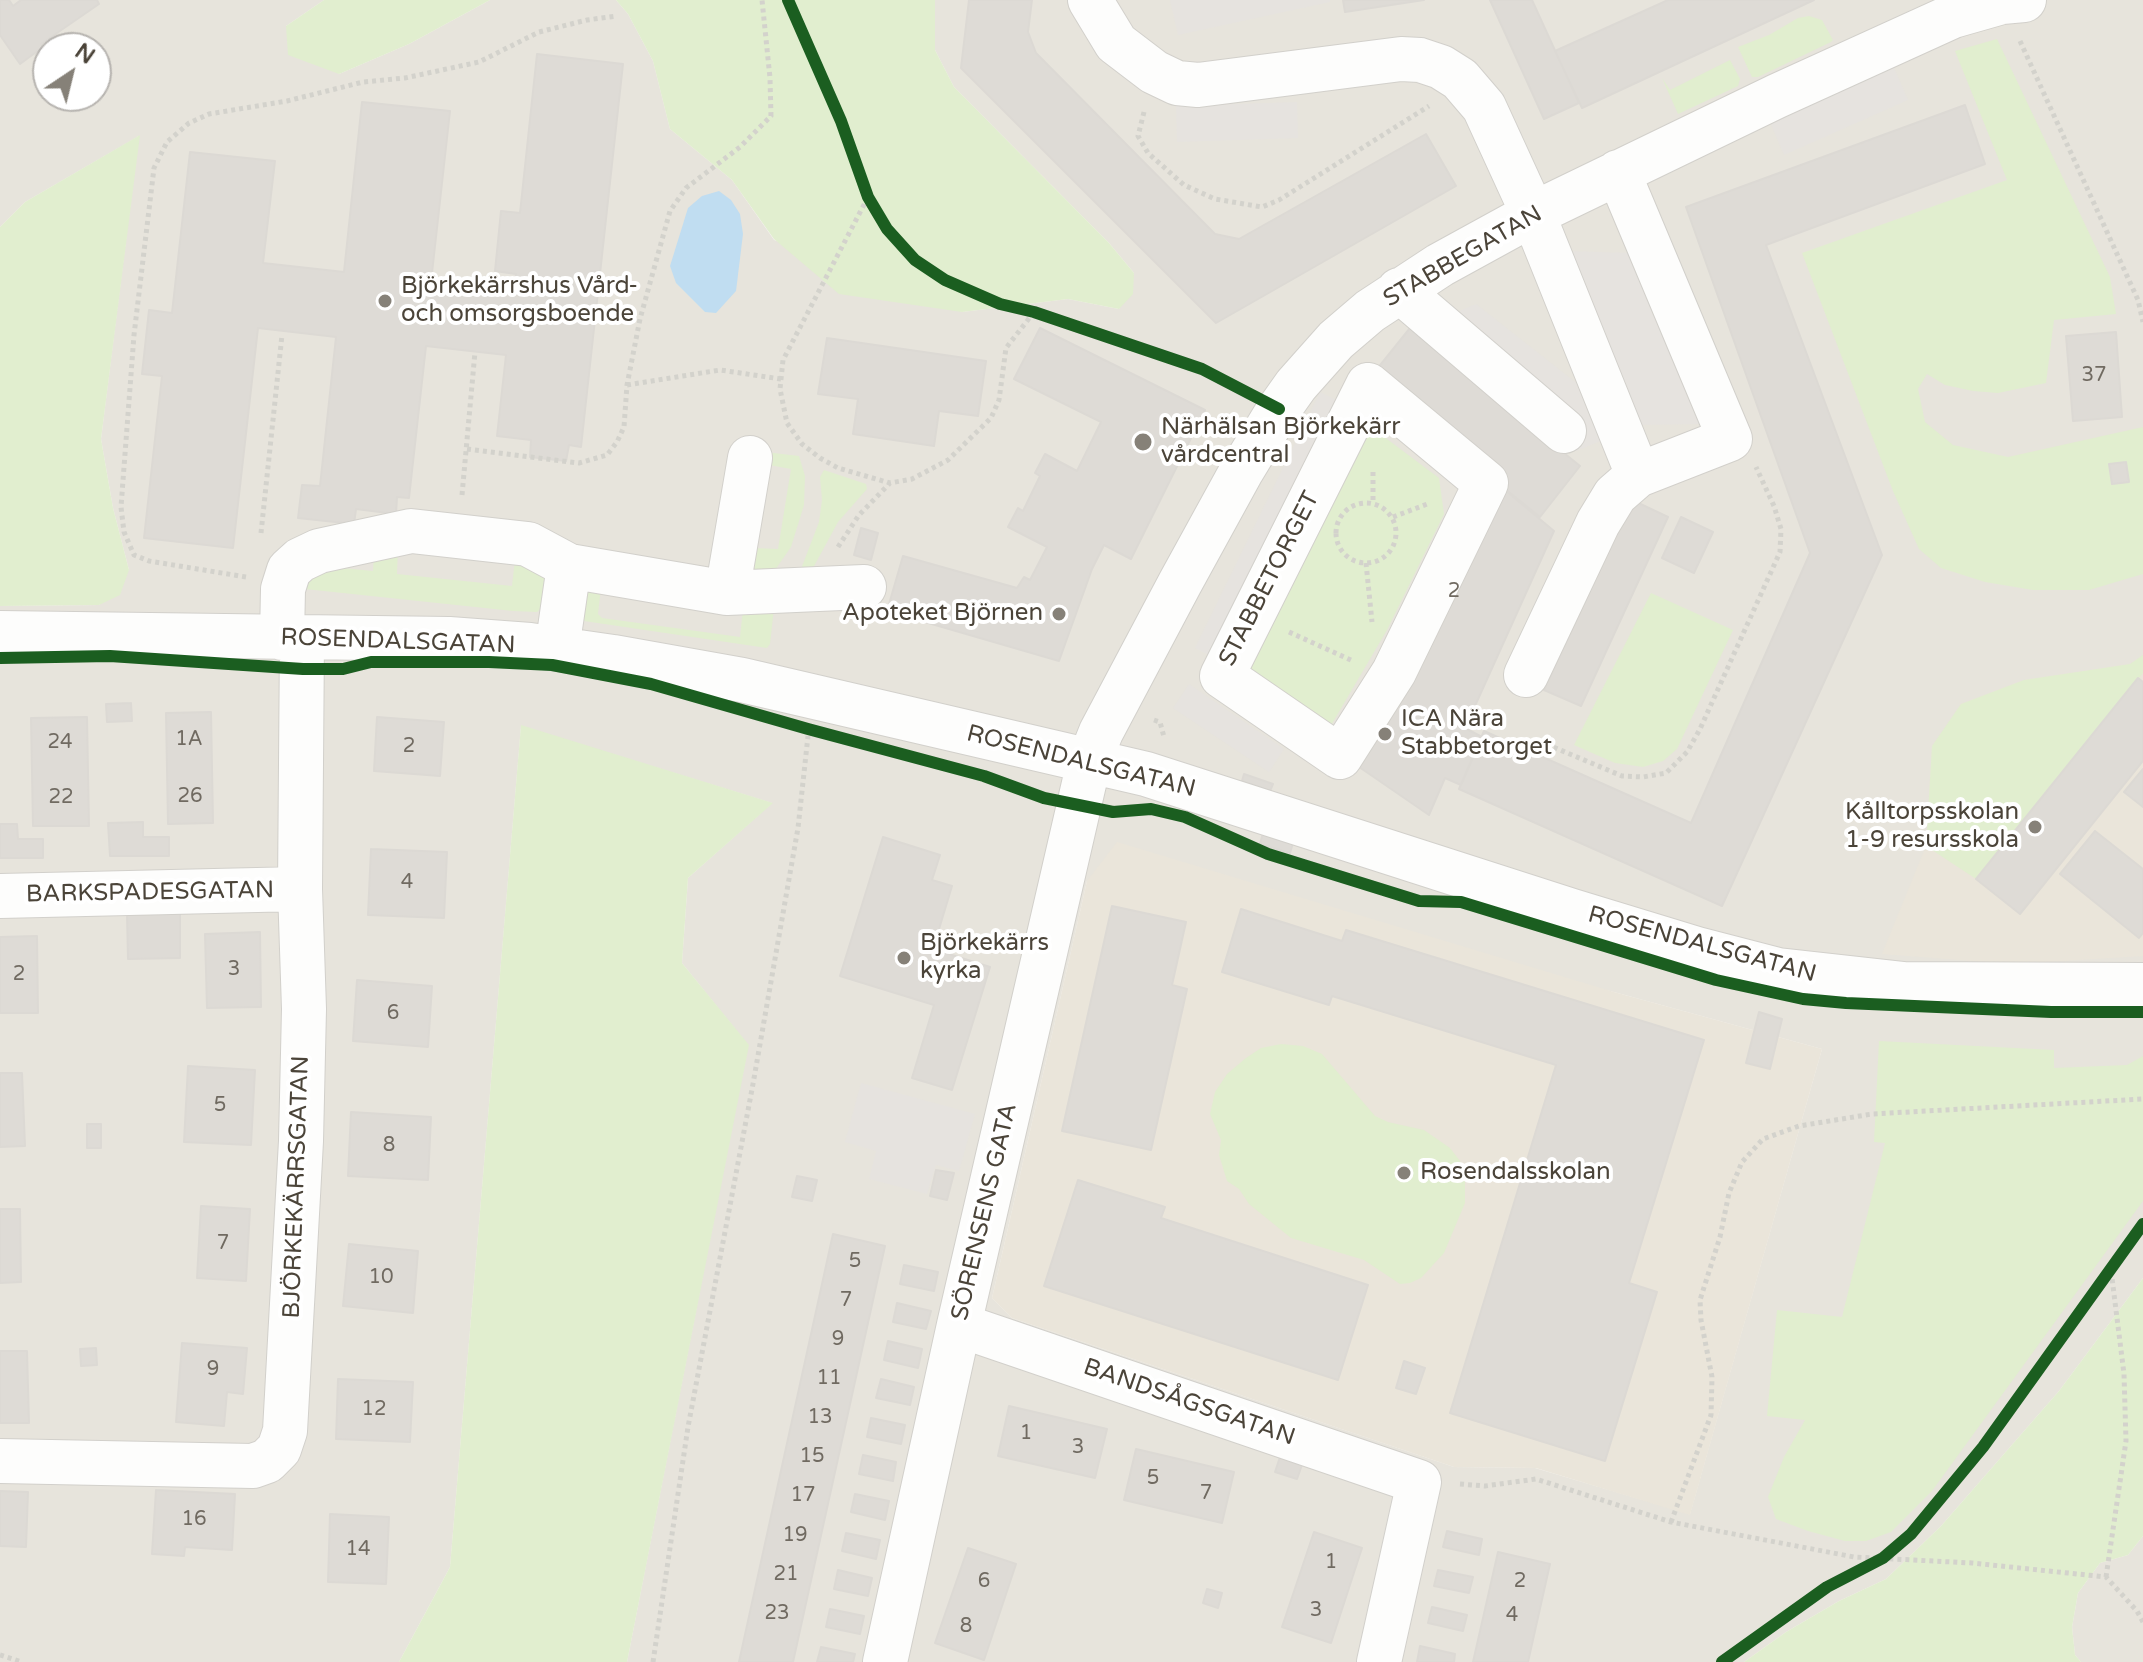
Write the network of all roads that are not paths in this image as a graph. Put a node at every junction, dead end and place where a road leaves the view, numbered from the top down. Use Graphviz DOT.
graph roads {
  1 [pos="2013,1"];
  2 [pos="1106,6"];
  3 [pos="1950,8"];
  4 [pos="1618,172"];
  5 [pos="1533,214"];
  6 [pos="1399,290"];
  7 [pos="1564,431"];
  8 [pos="750,458"];
  9 [pos="1638,475"];
  10 [pos="1486,483"];
  11 [pos="569,566"];
  12 [pos="843,588"];
  13 [pos="727,593"];
  14 [pos="0,633"];
  15 [pos="292,638"];
  16 [pos="557,649"];
  17 [pos="1526,675"];
  18 [pos="1089,762"];
  19 [pos="300,889"];
  20 [pos="0,896"];
  21 [pos="2143,985"];
  22 [pos="959,1325"];
  23 [pos="0,1461"];
  24 [pos="885,1662"];
  25 [pos="1379,1662"];
  1 -- 3 [label="street, STABBEGATAN"];
  2 -- 5 [label="street"];
  3 -- 4 [label="street, STABBEGATAN"];
  4 -- 5 [label="street, STABBEGATAN"];
  4 -- 9 [label="street"];
  5 -- 6 [label="street, STABBEGATAN"];
  5 -- 9 [label="street"];
  6 -- 7 [label="street"];
  6 -- 18 [label="street, STABBEGATAN"];
  8 -- 13 [label="street"];
  9 -- 17 [label="street"];
  10 -- 10 [label="street, STABBETORGET"];
  11 -- 13 [label="street"];
  11 -- 15 [label="street, BJÖRKEKÄRRSGATAN"];
  11 -- 16 [label="street"];
  12 -- 13 [label="street"];
  14 -- 15 [label="street, ROSENDALSGATAN"];
  15 -- 16 [label="street, ROSENDALSGATAN"];
  15 -- 19 [label="street, BJÖRKEKÄRRSGATAN"];
  16 -- 18 [label="street, ROSENDALSGATAN"];
  18 -- 21 [label="street, ROSENDALSGATAN"];
  18 -- 22 [label="street, SÖRENSENS GATA"];
  19 -- 20 [label="street, BARKSPADESGATAN"];
  19 -- 23 [label="street, BJÖRKEKÄRRSGATAN"];
  22 -- 24 [label="street, SÖRENSENS GATA"];
  22 -- 25 [label="street, BANDSÅGSGATAN"];
}
